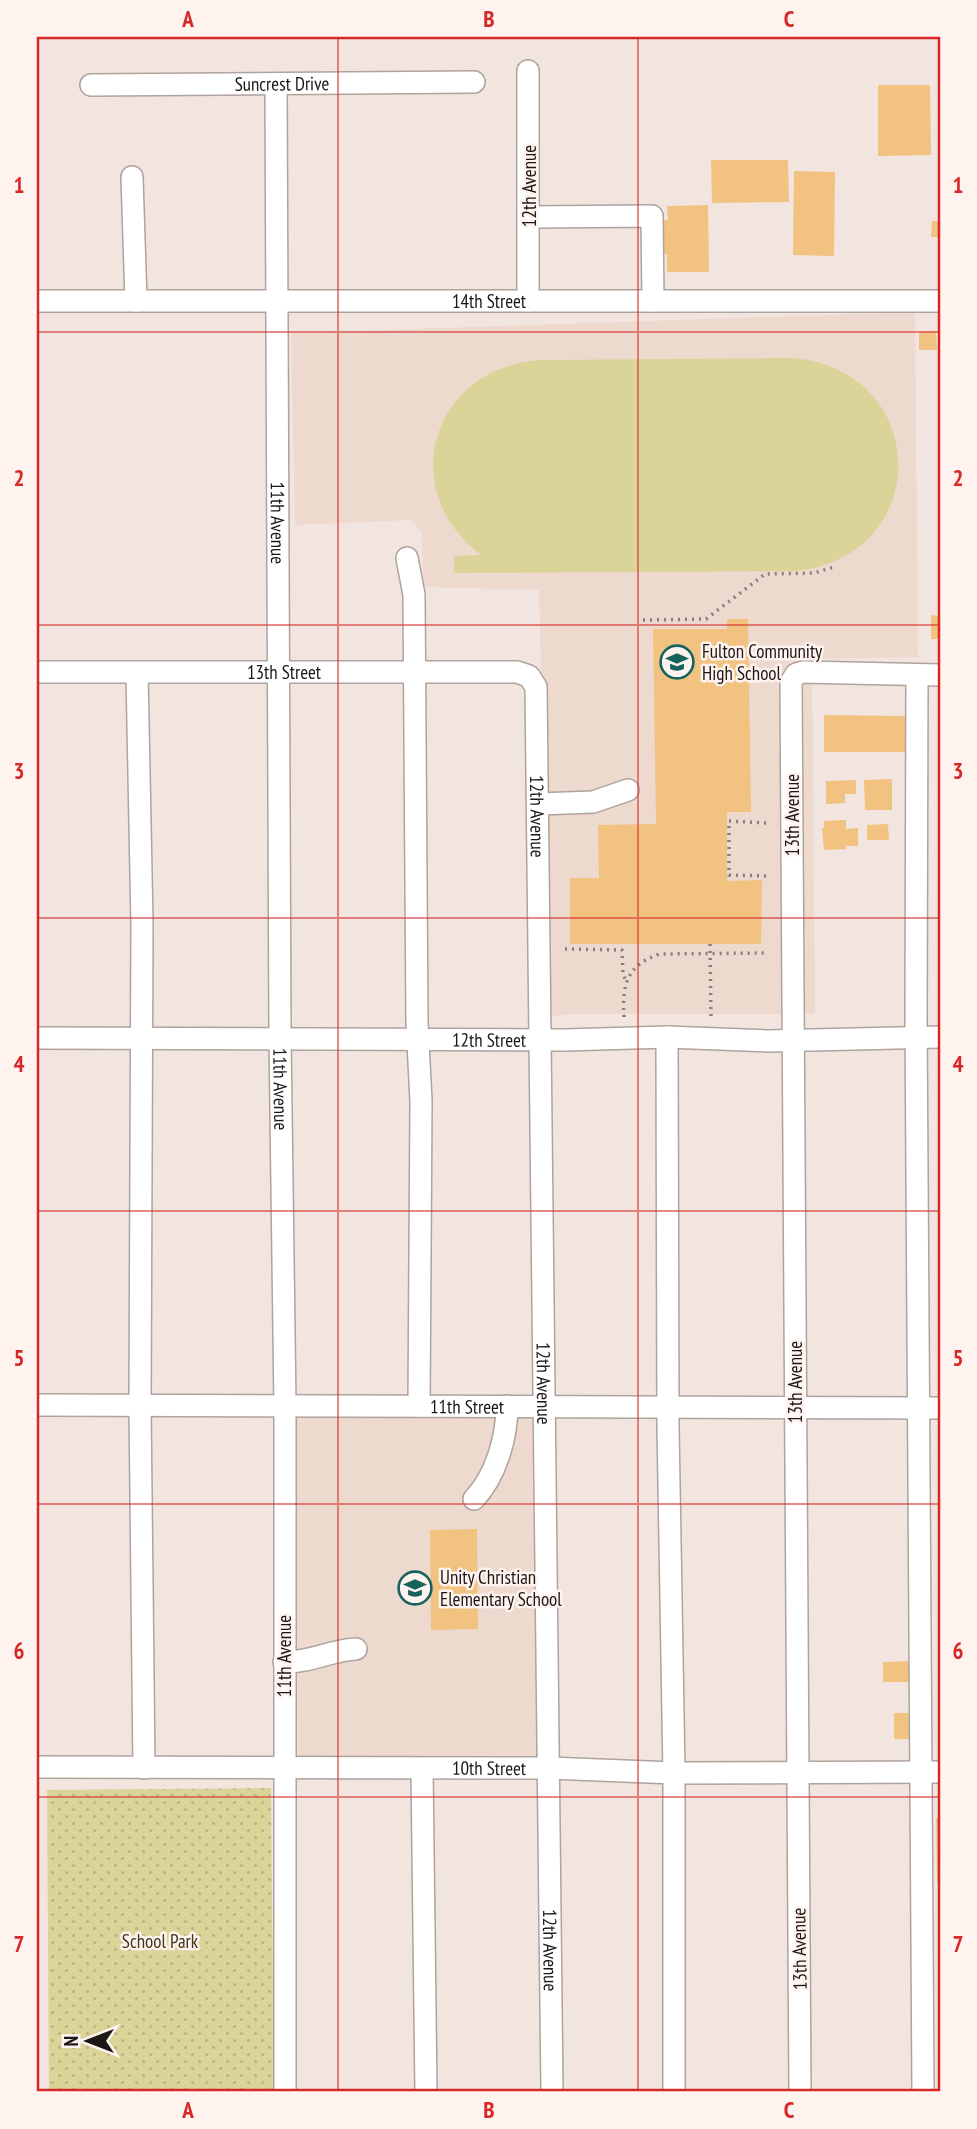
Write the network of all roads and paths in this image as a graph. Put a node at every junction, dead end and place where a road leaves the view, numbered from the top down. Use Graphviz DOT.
graph roads {
  1 [pos="528,71"];
  2 [pos="474,82"];
  3 [pos="91,85"];
  4 [pos="276,85"];
  5 [pos="132,177"];
  6 [pos="529,217"];
  7 [pos="37,301"];
  8 [pos="136,301"];
  9 [pos="277,301"];
  10 [pos="528,301"];
  11 [pos="653,301"];
  12 [pos="940,301"];
  13 [pos="407,558"];
  14 [pos="834,567"];
  15 [pos="643,620"];
  16 [pos="37,672"];
  17 [pos="279,672"];
  18 [pos="413,672"];
  19 [pos="137,673"];
  20 [pos="940,675"];
  21 [pos="529,676"];
  22 [pos="917,676"];
  23 [pos="628,790"];
  24 [pos="539,804"];
  25 [pos="766,823"];
  26 [pos="768,876"];
  27 [pos="709,944"];
  28 [pos="565,949"];
  29 [pos="768,953"];
  30 [pos="710,954"];
  31 [pos="626,981"];
  32 [pos="624,1017"];
  33 [pos="711,1017"];
  34 [pos="280,1037"];
  35 [pos="667,1037"];
  36 [pos="917,1037"];
  37 [pos="940,1037"];
  38 [pos="37,1038"];
  39 [pos="142,1038"];
  40 [pos="418,1038"];
  41 [pos="541,1039"];
  42 [pos="793,1039"];
  43 [pos="37,1405"];
  44 [pos="140,1405"];
  45 [pos="285,1406"];
  46 [pos="419,1406"];
  47 [pos="507,1406"];
  48 [pos="545,1406"];
  49 [pos="669,1407"];
  50 [pos="795,1407"];
  51 [pos="930,1408"];
  52 [pos="474,1499"];
  53 [pos="356,1649"];
  54 [pos="284,1662"];
  55 [pos="37,1767"];
  56 [pos="144,1768"];
  57 [pos="284,1768"];
  58 [pos="549,1768"];
  59 [pos="422,1769"];
  60 [pos="797,1772"];
  61 [pos="930,1772"];
  62 [pos="674,1773"];
  63 [pos="285,2092"];
  64 [pos="426,2092"];
  65 [pos="552,2092"];
  66 [pos="674,2092"];
  67 [pos="800,2092"];
  68 [pos="923,2092"];
  1 -- 6 [label="street, 12th Avenue"];
  2 -- 4 [label="street, Suncrest Drive"];
  3 -- 4 [label="street, Suncrest Drive"];
  4 -- 9 [label="street, 11th Avenue"];
  5 -- 8 [label="street"];
  6 -- 10 [label="street, 12th Avenue"];
  6 -- 11 [label="street"];
  7 -- 8 [label="street, 14th Street"];
  8 -- 9 [label="street, 14th Street"];
  9 -- 10 [label="street, 14th Street"];
  9 -- 17 [label="street, 11th Avenue"];
  10 -- 11 [label="street, 14th Street"];
  11 -- 12 [label="street, 14th Street"];
  13 -- 18 [label="street"];
  14 -- 15 [label="path"];
  16 -- 19 [label="street, 13th Street"];
  17 -- 18 [label="street, 13th Street"];
  17 -- 19 [label="street, 13th Street"];
  17 -- 34 [label="street, 11th Avenue"];
  18 -- 21 [label="street, 13th Street"];
  18 -- 40 [label="street"];
  19 -- 39 [label="street"];
  20 -- 22 [label="street"];
  21 -- 24 [label="street, 12th Avenue"];
  22 -- 36 [label="street"];
  22 -- 42 [label="street, 13th Avenue"];
  23 -- 24 [label="street"];
  24 -- 41 [label="street, 12th Avenue"];
  25 -- 26 [label="path"];
  27 -- 30 [label="path"];
  28 -- 31 [label="path"];
  29 -- 30 [label="path"];
  30 -- 31 [label="path"];
  30 -- 33 [label="path"];
  31 -- 32 [label="path"];
  34 -- 39 [label="street, 12th Street"];
  34 -- 40 [label="street, 12th Street"];
  34 -- 45 [label="street, 11th Avenue"];
  35 -- 41 [label="street, 12th Street"];
  35 -- 42 [label="street, 12th Street"];
  35 -- 49 [label="street"];
  36 -- 37 [label="street, 12th Street"];
  36 -- 42 [label="street, 12th Street"];
  36 -- 51 [label="street"];
  38 -- 39 [label="street, 12th Street"];
  39 -- 44 [label="street"];
  40 -- 41 [label="street, 12th Street"];
  40 -- 46 [label="street"];
  41 -- 48 [label="street, 12th Avenue"];
  42 -- 50 [label="street, 13th Avenue"];
  43 -- 44 [label="street, 11th Street"];
  44 -- 45 [label="street, 11th Street"];
  44 -- 56 [label="street"];
  45 -- 46 [label="street, 11th Street"];
  45 -- 54 [label="street, 11th Avenue"];
  46 -- 47 [label="street, 11th Street"];
  47 -- 48 [label="street, 11th Street"];
  47 -- 52 [label="street"];
  48 -- 49 [label="street, 11th Street"];
  48 -- 58 [label="street, 12th Avenue"];
  49 -- 50 [label="street, 11th Street"];
  49 -- 62 [label="street"];
  50 -- 51 [label="street, 11th Street"];
  50 -- 60 [label="street, 13th Avenue"];
  51 -- 61 [label="street"];
  53 -- 54 [label="street"];
  54 -- 57 [label="street, 11th Avenue"];
  55 -- 56 [label="street, 10th Street"];
  56 -- 57 [label="street, 10th Street"];
  57 -- 59 [label="street, 10th Street"];
  57 -- 63 [label="street, 11th Avenue"];
  58 -- 59 [label="street, 10th Street"];
  58 -- 62 [label="street, 10th Street"];
  58 -- 65 [label="street, 12th Avenue"];
  59 -- 64 [label="street"];
  60 -- 61 [label="street, 10th Street"];
  60 -- 62 [label="street, 10th Street"];
  60 -- 67 [label="street, 13th Avenue"];
  61 -- 68 [label="street"];
  62 -- 66 [label="street"];
}
